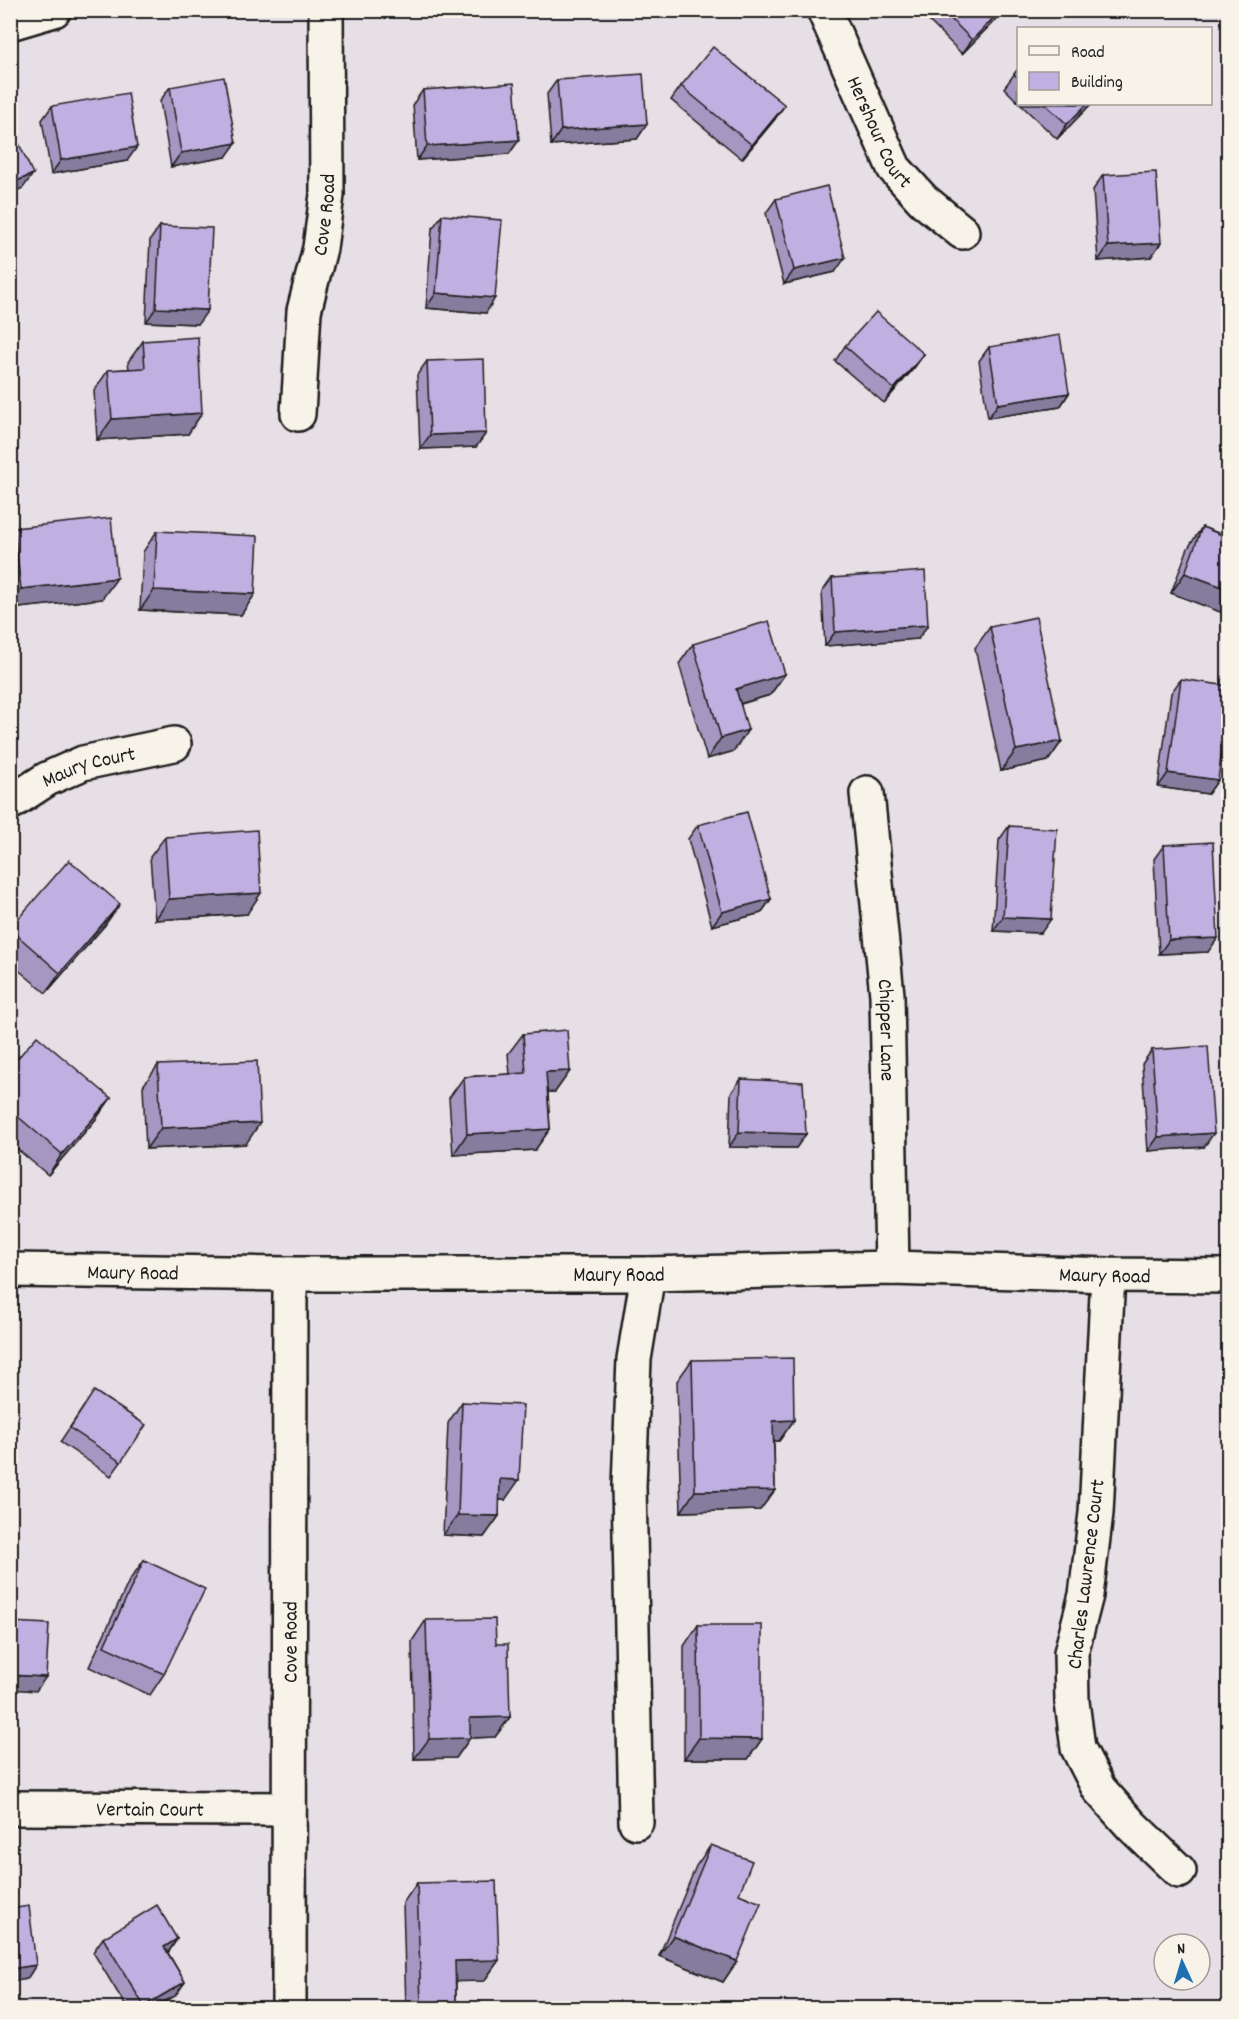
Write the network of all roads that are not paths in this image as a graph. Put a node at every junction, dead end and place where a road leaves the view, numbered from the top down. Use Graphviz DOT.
graph roads {
  1 [pos="54,10"];
  2 [pos="326,10"];
  3 [pos="824,10"];
  4 [pos="10,23"];
  5 [pos="962,232"];
  6 [pos="298,414"];
  7 [pos="174,744"];
  8 [pos="867,793"];
  9 [pos="10,803"];
  10 [pos="892,1268"];
  11 [pos="10,1270"];
  12 [pos="290,1274"];
  13 [pos="648,1274"];
  14 [pos="1108,1275"];
  15 [pos="1228,1276"];
  16 [pos="10,1808"];
  17 [pos="289,1809"];
  18 [pos="636,1822"];
  19 [pos="1179,1871"];
  20 [pos="289,2008"];
  1 -- 4 [label="street"];
  2 -- 6 [label="street, Cove Road"];
  3 -- 5 [label="street, Hershour Court"];
  7 -- 9 [label="street, Maury Court"];
  8 -- 10 [label="street, Chipper Lane"];
  10 -- 13 [label="street, Maury Road"];
  10 -- 14 [label="street, Maury Road"];
  11 -- 12 [label="street, Maury Road"];
  12 -- 13 [label="street, Maury Road"];
  12 -- 17 [label="street, Cove Road"];
  13 -- 18 [label="street"];
  14 -- 15 [label="street, Maury Road"];
  14 -- 19 [label="street, Charles Lawrence Court"];
  16 -- 17 [label="street, Vertain Court"];
  17 -- 20 [label="street, Cove Road"];
}
